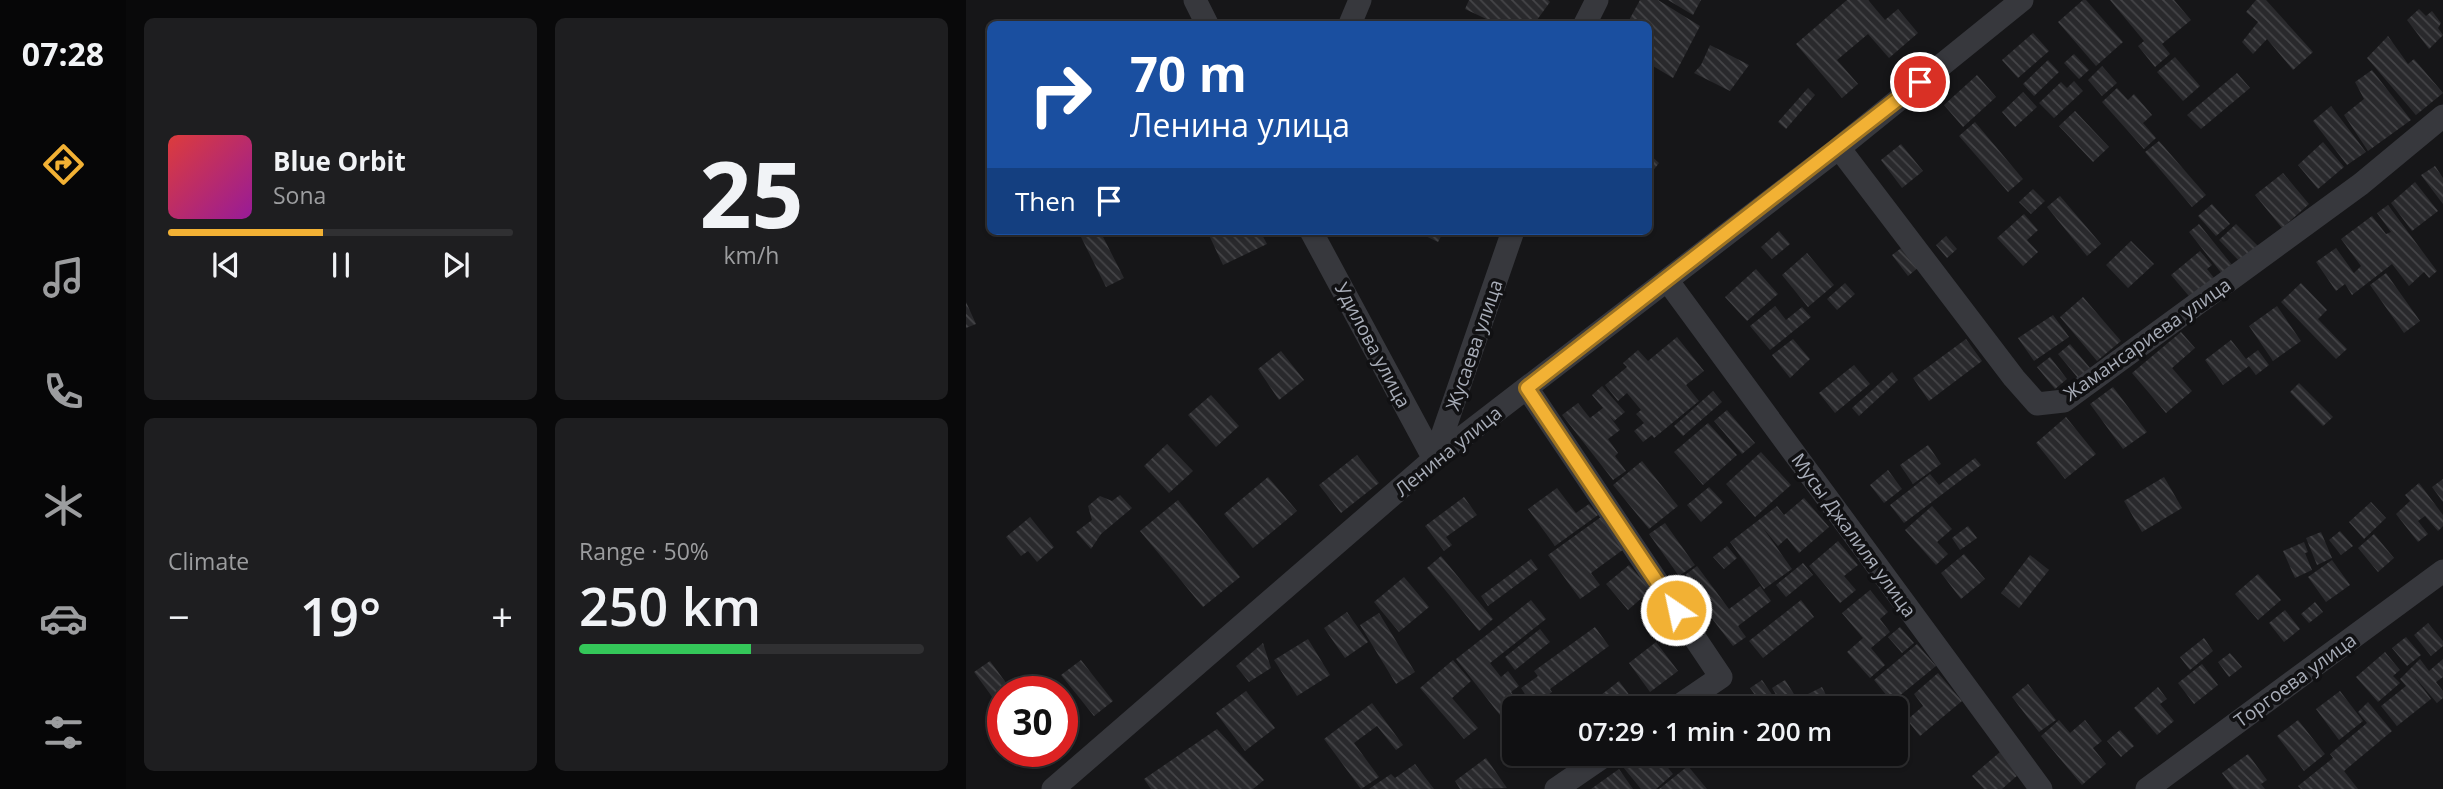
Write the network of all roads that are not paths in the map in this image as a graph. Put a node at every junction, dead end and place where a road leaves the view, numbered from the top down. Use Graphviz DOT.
graph roads {
  1 [pos="1195,0"];
  2 [pos="1360,0"];
  3 [pos="1597,0"];
  4 [pos="2022,0"];
  5 [pos="1206,21"];
  6 [pos="1350,21"];
  7 [pos="1586,21"];
  8 [pos="2443,116"];
  9 [pos="1839,148"];
  10 [pos="1313,235"];
  11 [pos="1512,235"];
  12 [pos="1667,280"];
  13 [pos="1527,388"];
  14 [pos="1434,459"];
  15 [pos="2443,570"];
  16 [pos="1693,696"];
  17 [pos="1590,766"];
  18 [pos="1053,789"];
  19 [pos="1556,789"];
  20 [pos="2041,789"];
  21 [pos="2147,789"];
  1 -- 5 [label="street"];
  2 -- 6 [label="street"];
  3 -- 7 [label="street"];
  4 -- 9 [label="street, Ленина улица"];
  8 -- 9 [label="street, Жамансариева улица"];
  9 -- 12 [label="street, Ленина улица"];
  10 -- 14 [label="street, Удилова улица"];
  11 -- 14 [label="street, Жусаева улица"];
  12 -- 13 [label="street, Ленина улица"];
  12 -- 20 [label="street, Мусы Джалиля улица"];
  13 -- 14 [label="street, Ленина улица"];
  13 -- 16 [label="street"];
  14 -- 18 [label="street, Ленина улица"];
  15 -- 21 [label="street, Торгоева улица"];
  17 -- 19 [label="street"];
}
